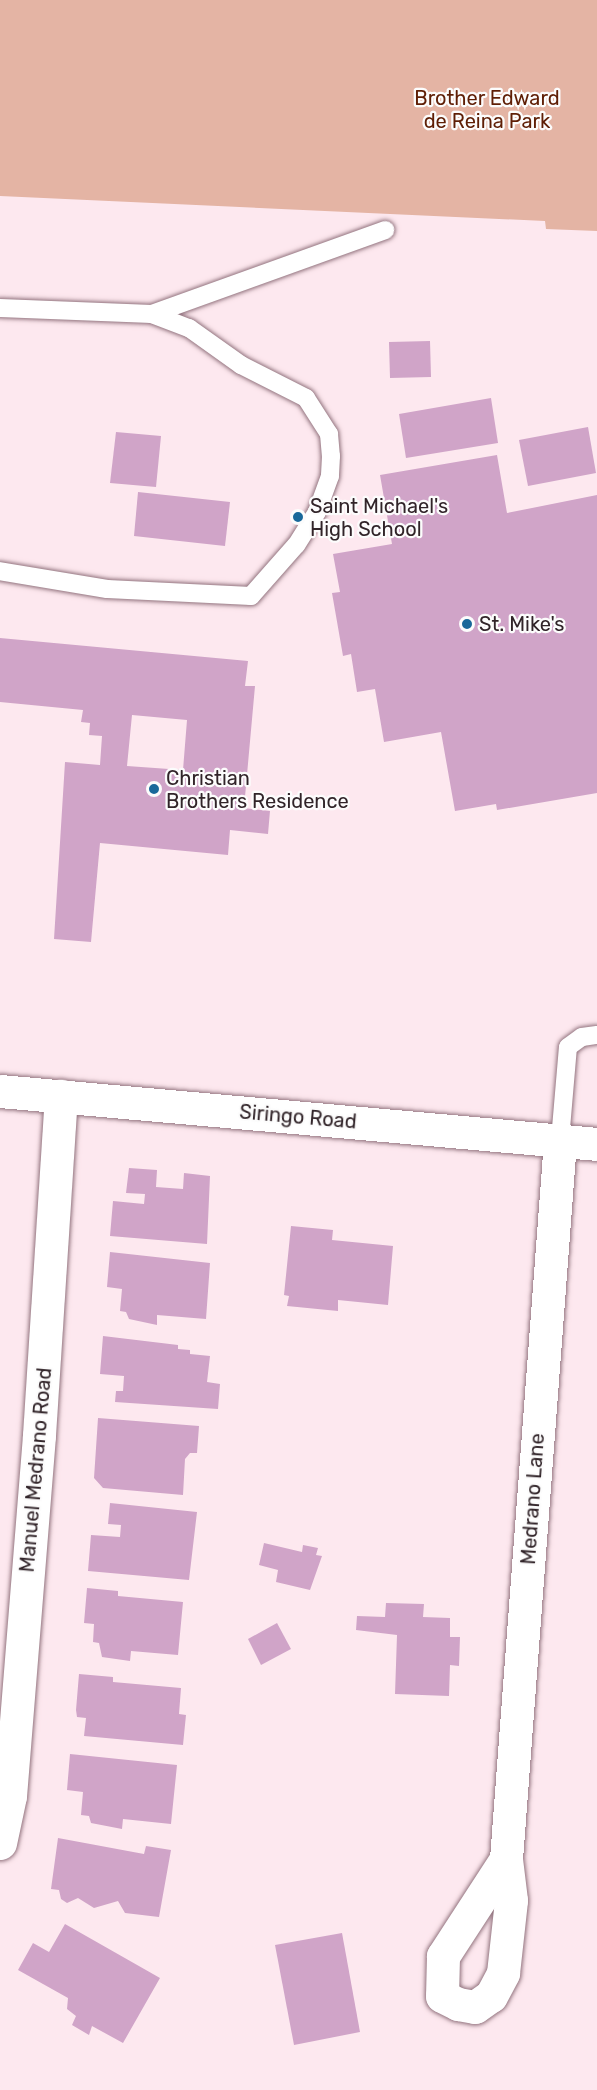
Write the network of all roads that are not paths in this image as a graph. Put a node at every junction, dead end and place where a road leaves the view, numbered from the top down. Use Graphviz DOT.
graph roads {
  1 [pos="385,230"];
  2 [pos="0,308"];
  3 [pos="152,314"];
  4 [pos="0,571"];
  5 [pos="597,1035"];
  6 [pos="0,1091"];
  7 [pos="61,1096"];
  8 [pos="560,1140"];
  9 [pos="597,1144"];
  10 [pos="0,1844"];
  11 [pos="506,1859"];
  1 -- 3 [label="lane"];
  2 -- 3 [label="lane"];
  3 -- 4 [label="lane"];
  5 -- 8 [label="lane"];
  6 -- 7 [label="street, Siringo Road"];
  7 -- 8 [label="street, Siringo Road"];
  7 -- 10 [label="street, Manuel Medrano Road"];
  8 -- 9 [label="street, Siringo Road"];
  8 -- 11 [label="street, Medrano Lane"];
}
